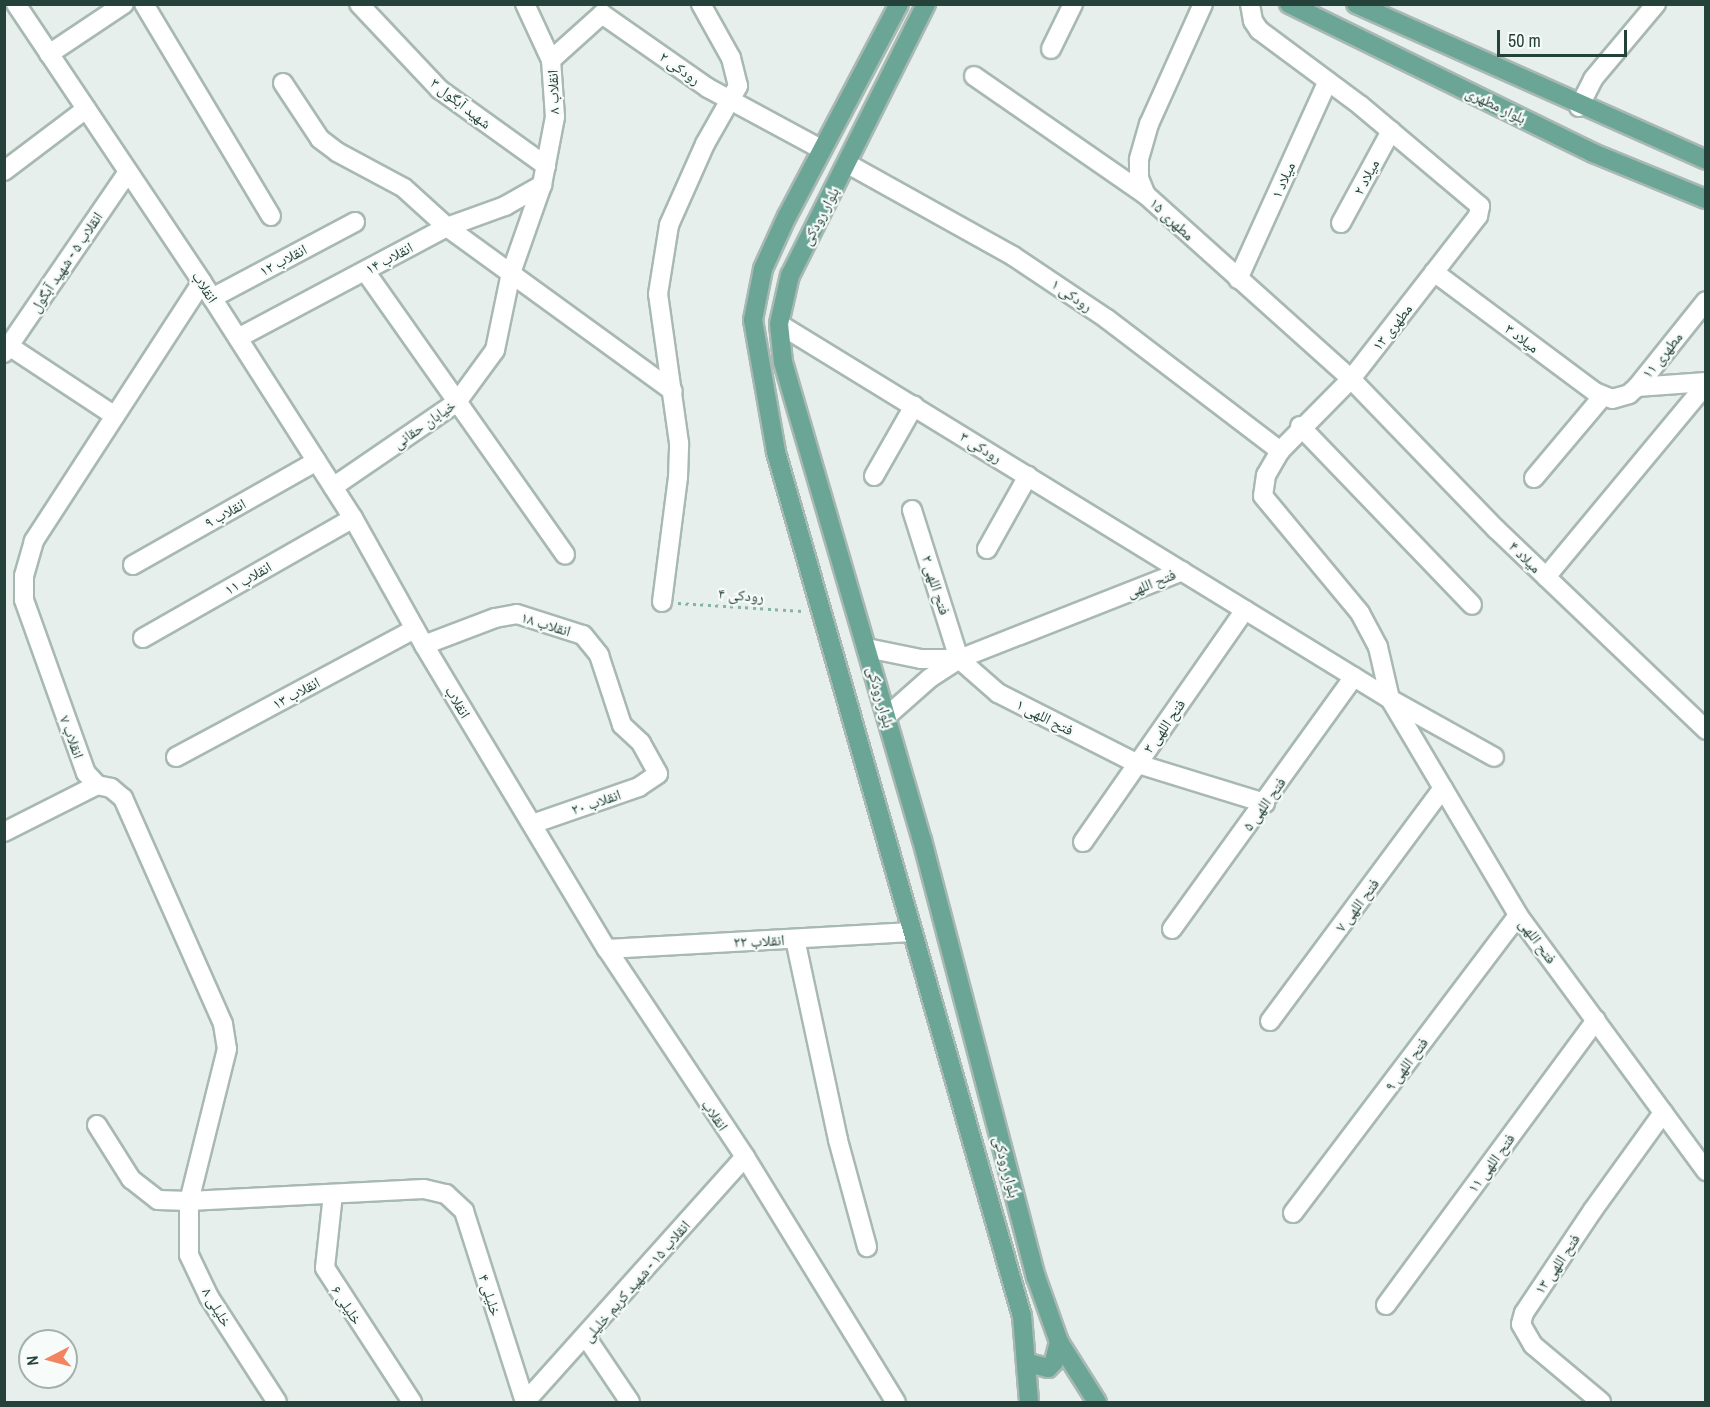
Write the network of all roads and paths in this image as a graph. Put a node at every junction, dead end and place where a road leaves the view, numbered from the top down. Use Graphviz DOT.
graph roads {
  1 [pos="16,4"];
  2 [pos="124,4"];
  3 [pos="144,4"];
  4 [pos="359,4"];
  5 [pos="525,4"];
  6 [pos="701,4"];
  7 [pos="899,4"];
  8 [pos="926,4"];
  9 [pos="1073,4"];
  10 [pos="1203,4"];
  11 [pos="1251,4"];
  12 [pos="1289,4"];
  13 [pos="1656,4"];
  14 [pos="1362,6"];
  15 [pos="1051,49"];
  16 [pos="49,54"];
  17 [pos="551,60"];
  18 [pos="974,76"];
  19 [pos="1328,81"];
  20 [pos="284,83"];
  21 [pos="731,102"];
  22 [pos="1579,107"];
  23 [pos="86,109"];
  24 [pos="1391,130"];
  25 [pos="821,149"];
  26 [pos="1706,160"];
  27 [pos="848,164"];
  28 [pos="546,166"];
  29 [pos="4,171"];
  30 [pos="128,172"];
  31 [pos="542,185"];
  32 [pos="1146,195"];
  33 [pos="1706,199"];
  34 [pos="271,216"];
  35 [pos="355,222"];
  36 [pos="1341,223"];
  37 [pos="447,227"];
  38 [pos="364,271"];
  39 [pos="1434,272"];
  40 [pos="511,273"];
  41 [pos="1238,279"];
  42 [pos="202,282"];
  43 [pos="212,297"];
  44 [pos="1706,301"];
  45 [pos="779,324"];
  46 [pos="238,338"];
  47 [pos="7,350"];
  48 [pos="1351,379"];
  49 [pos="1706,383"];
  50 [pos="1636,387"];
  51 [pos="673,391"];
  52 [pos="1608,398"];
  53 [pos="457,402"];
  54 [pos="914,406"];
  55 [pos="115,417"];
  56 [pos="1300,426"];
  57 [pos="1280,451"];
  58 [pos="317,461"];
  59 [pos="1028,476"];
  60 [pos="874,477"];
  61 [pos="1534,478"];
  62 [pos="333,487"];
  63 [pos="912,510"];
  64 [pos="353,518"];
  65 [pos="987,549"];
  66 [pos="565,555"];
  67 [pos="133,565"];
  68 [pos="1182,571"];
  69 [pos="1546,577"];
  70 [pos="662,602"];
  71 [pos="1472,605"];
  72 [pos="1245,610"];
  73 [pos="820,612"];
  74 [pos="419,637"];
  75 [pos="143,638"];
  76 [pos="867,648"];
  77 [pos="959,659"];
  78 [pos="1354,677"];
  79 [pos="1390,699"];
  80 [pos="887,716"];
  81 [pos="1706,729"];
  82 [pos="176,757"];
  83 [pos="1494,757"];
  84 [pos="1138,764"];
  85 [pos="658,774"];
  86 [pos="97,785"];
  87 [pos="1443,788"];
  88 [pos="1265,803"];
  89 [pos="532,824"];
  90 [pos="4,832"];
  91 [pos="1083,842"];
  92 [pos="1518,915"];
  93 [pos="1172,929"];
  94 [pos="912,932"];
  95 [pos="795,939"];
  96 [pos="607,949"];
  97 [pos="1596,1020"];
  98 [pos="1270,1021"];
  99 [pos="1664,1113"];
  100 [pos="97,1125"];
  101 [pos="745,1157"];
  102 [pos="1706,1171"];
  103 [pos="333,1194"];
  104 [pos="189,1201"];
  105 [pos="1293,1213"];
  106 [pos="867,1247"];
  107 [pos="1386,1305"];
  108 [pos="586,1337"];
  109 [pos="1059,1342"];
  110 [pos="1028,1363"];
  111 [pos="277,1402"];
  112 [pos="412,1402"];
  113 [pos="525,1402"];
  114 [pos="630,1402"];
  115 [pos="896,1402"];
  116 [pos="1029,1402"];
  117 [pos="1097,1402"];
  118 [pos="1601,1402"];
  1 -- 16 [label="street, انقلاب"];
  2 -- 16 [label="street"];
  3 -- 34 [label="street"];
  4 -- 28 [label="street, شهید آبگول ۳"];
  5 -- 17 [label="street, انقلاب ۸"];
  6 -- 21 [label="street"];
  7 -- 25 [label="main road, بلوار رودکی"];
  8 -- 27 [label="main road, بلوار رودکی"];
  9 -- 15 [label="street"];
  10 -- 32 [label="street, مطهری ۱۵"];
  11 -- 19 [label="street, مطهری ۱۳"];
  12 -- 33 [label="main road, بلوار مطهری"];
  13 -- 22 [label="street"];
  14 -- 22 [label="main road"];
  16 -- 23 [label="street, انقلاب"];
  17 -- 21 [label="street, رودکی ۲"];
  17 -- 28 [label="street, انقلاب ۸"];
  18 -- 32 [label="street"];
  19 -- 24 [label="street, مطهری ۱۳"];
  19 -- 41 [label="street, میلاد ۱"];
  20 -- 37 [label="street"];
  21 -- 25 [label="street, رودکی ۲"];
  21 -- 51 [label="street"];
  22 -- 26 [label="main road"];
  23 -- 29 [label="street"];
  23 -- 30 [label="street, انقلاب"];
  24 -- 36 [label="street, میلاد ۲"];
  24 -- 39 [label="street, مطهری ۱۳"];
  25 -- 73 [label="main road, بلوار رودکی"];
  27 -- 45 [label="main road, بلوار رودکی"];
  27 -- 57 [label="street, رودکی ۱"];
  28 -- 31 [label="street, انقلاب ۸"];
  30 -- 42 [label="street, انقلاب"];
  30 -- 47 [label="street, انقلاب ۵ - شهید آبگول"];
  31 -- 37 [label="street, انقلاب ۱۴"];
  31 -- 40 [label="street, خیابان حقانی"];
  32 -- 41 [label="street, مطهری ۱۵"];
  35 -- 43 [label="street, انقلاب ۱۲"];
  37 -- 38 [label="street, انقلاب ۱۴"];
  37 -- 40 [label="street"];
  38 -- 46 [label="street, انقلاب ۱۴"];
  38 -- 53 [label="street"];
  39 -- 48 [label="street, مطهری ۱۳"];
  39 -- 52 [label="street, میلاد ۳"];
  40 -- 51 [label="street"];
  40 -- 53 [label="street, خیابان حقانی"];
  41 -- 48 [label="street, مطهری ۱۵"];
  42 -- 43 [label="street, انقلاب"];
  42 -- 55 [label="street, انقلاب ۷"];
  43 -- 46 [label="street, انقلاب"];
  44 -- 50 [label="street, مطهری ۱۱"];
  45 -- 54 [label="street, رودکی ۳"];
  45 -- 76 [label="main road, بلوار رودکی"];
  46 -- 58 [label="street, انقلاب"];
  47 -- 55 [label="street"];
  48 -- 56 [label="street, مطهری ۱۳"];
  48 -- 69 [label="street, میلاد ۴"];
  49 -- 50 [label="street"];
  49 -- 69 [label="street"];
  50 -- 52 [label="street, مطهری ۱۱"];
  51 -- 70 [label="street"];
  52 -- 61 [label="street"];
  53 -- 62 [label="street, خیابان حقانی"];
  53 -- 66 [label="street"];
  54 -- 59 [label="street, رودکی ۳"];
  54 -- 60 [label="street"];
  55 -- 86 [label="street, انقلاب ۷"];
  56 -- 57 [label="street, مطهری ۱۳"];
  56 -- 71 [label="street"];
  57 -- 79 [label="street, مطهری ۱۳"];
  58 -- 62 [label="street, انقلاب"];
  58 -- 67 [label="street, انقلاب ۹"];
  59 -- 65 [label="street"];
  59 -- 68 [label="street, رودکی ۳"];
  62 -- 64 [label="street, انقلاب"];
  63 -- 77 [label="street, فتح اللهی ۲"];
  64 -- 74 [label="street, انقلاب"];
  64 -- 75 [label="street, انقلاب ۱۱"];
  68 -- 72 [label="street, فتح اللهی"];
  68 -- 77 [label="street, فتح اللهی"];
  69 -- 81 [label="street, میلاد ۴"];
  70 -- 73 [label="path, رودکی ۴"];
  72 -- 78 [label="street, فتح اللهی"];
  72 -- 84 [label="street, فتح اللهی ۳"];
  73 -- 94 [label="main road, بلوار رودکی"];
  74 -- 82 [label="street, انقلاب ۱۳"];
  74 -- 85 [label="street, انقلاب ۱۸"];
  74 -- 89 [label="street, انقلاب"];
  76 -- 77 [label="street"];
  76 -- 80 [label="main road, بلوار رودکی"];
  77 -- 80 [label="street"];
  77 -- 84 [label="street, فتح اللهی ۱"];
  78 -- 79 [label="street, فتح اللهی"];
  78 -- 88 [label="street, فتح اللهی ۵"];
  79 -- 83 [label="street, فتح اللهی"];
  79 -- 87 [label="street, فتح اللهی"];
  80 -- 109 [label="main road, بلوار رودکی"];
  84 -- 88 [label="street, فتح اللهی ۱"];
  84 -- 91 [label="street, فتح اللهی ۳"];
  85 -- 89 [label="street, انقلاب ۲۰"];
  86 -- 90 [label="street"];
  86 -- 104 [label="street"];
  87 -- 92 [label="street, فتح اللهی"];
  87 -- 98 [label="street, فتح اللهی ۷"];
  88 -- 93 [label="street, فتح اللهی ۵"];
  89 -- 96 [label="street, انقلاب"];
  92 -- 97 [label="street, فتح اللهی"];
  92 -- 105 [label="street, فتح اللهی ۹"];
  94 -- 95 [label="street, انقلاب ۲۲"];
  94 -- 110 [label="main road, بلوار رودکی"];
  95 -- 96 [label="street, انقلاب ۲۲"];
  95 -- 106 [label="street"];
  96 -- 101 [label="street, انقلاب"];
  97 -- 99 [label="street, فتح اللهی"];
  97 -- 107 [label="street, فتح اللهی ۱۱"];
  99 -- 102 [label="street, فتح اللهی"];
  99 -- 118 [label="street, فتح اللهی ۱۳"];
  100 -- 104 [label="street"];
  101 -- 108 [label="street, انقلاب ۱۵ - شهید کریم خلیلی"];
  101 -- 115 [label="street, انقلاب"];
  103 -- 104 [label="street"];
  103 -- 112 [label="street, خلیلی ۶"];
  103 -- 113 [label="street, خلیلی ۴"];
  104 -- 111 [label="street, خلیلی ۸"];
  108 -- 113 [label="street, انقلاب ۱۵ - شهید کریم خلیلی"];
  108 -- 114 [label="street"];
  109 -- 110 [label="main road"];
  109 -- 117 [label="main road, بلوار رودکی"];
  110 -- 116 [label="main road, بلوار رودکی"];
}
